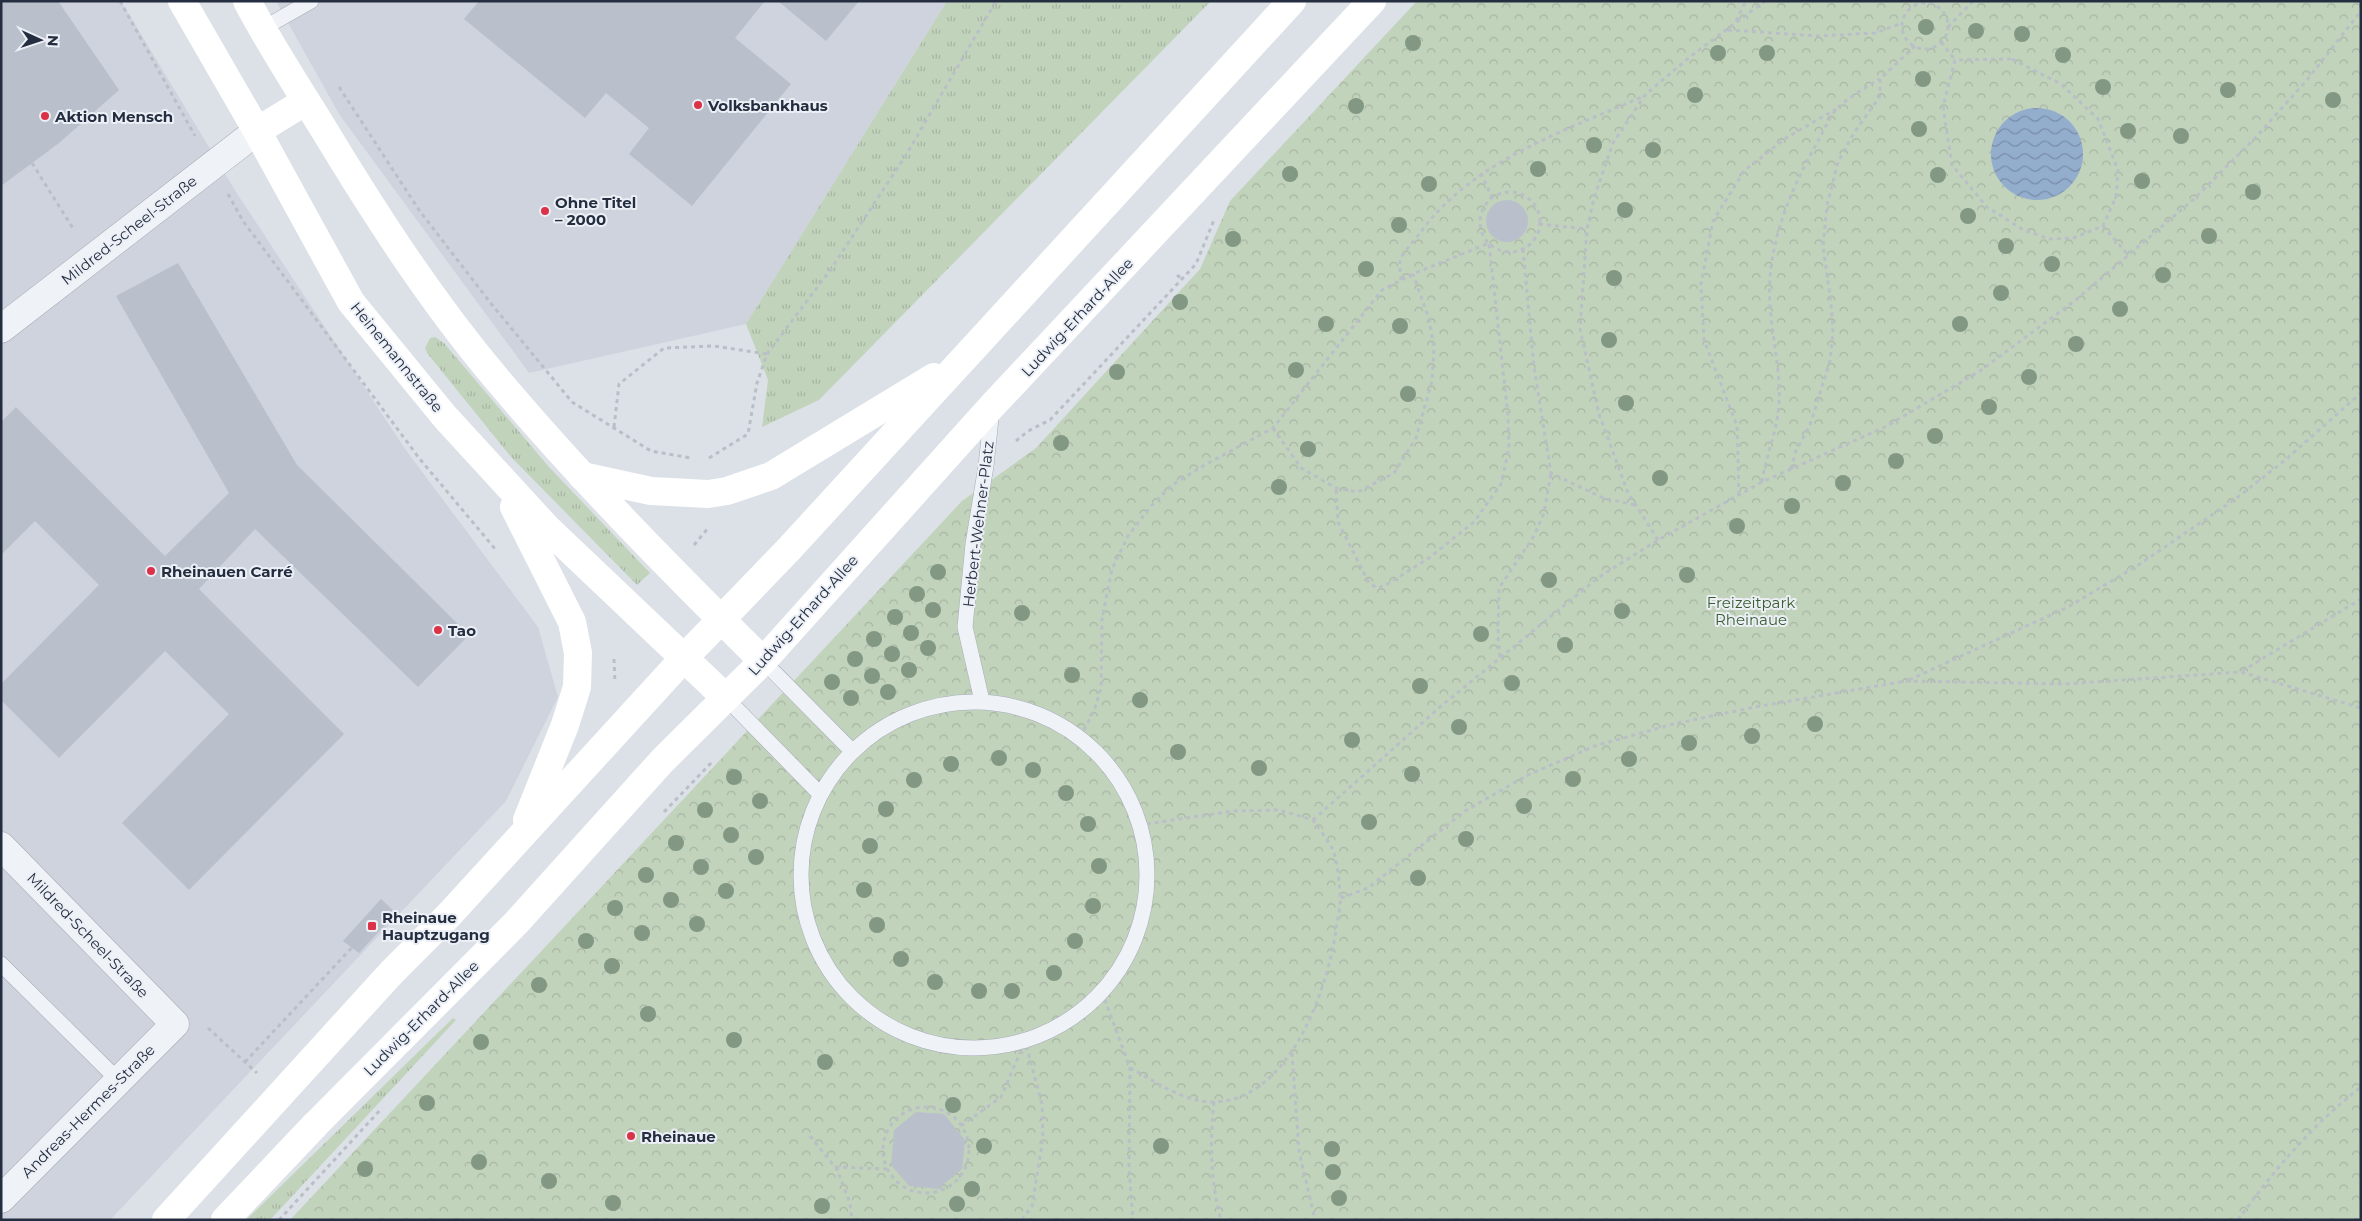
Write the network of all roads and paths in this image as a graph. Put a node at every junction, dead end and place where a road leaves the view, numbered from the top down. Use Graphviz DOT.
graph roads {
  1 [pos="182,1"];
  2 [pos="246,1"];
  3 [pos="311,1"];
  4 [pos="996,1"];
  5 [pos="1292,1"];
  6 [pos="1372,1"];
  7 [pos="1746,1"];
  8 [pos="1765,1"];
  9 [pos="1972,1"];
  10 [pos="1927,2"];
  11 [pos="2361,11"];
  12 [pos="1736,22"];
  13 [pos="1902,23"];
  14 [pos="1948,27"];
  15 [pos="262,29"];
  16 [pos="1727,30"];
  17 [pos="1941,42"];
  18 [pos="1915,46"];
  19 [pos="1955,60"];
  20 [pos="1880,78"];
  21 [pos="333,80"];
  22 [pos="1645,95"];
  23 [pos="306,100"];
  24 [pos="1836,109"];
  25 [pos="257,131"];
  26 [pos="32,163"];
  27 [pos="1481,173"];
  28 [pos="1492,198"];
  29 [pos="1539,224"];
  30 [pos="2103,226"];
  31 [pos="1587,229"];
  32 [pos="1489,243"];
  33 [pos="1522,249"];
  34 [pos="2128,255"];
  35 [pos="92,260"];
  36 [pos="1413,274"];
  37 [pos="1177,275"];
  38 [pos="1401,280"];
  39 [pos="1,329"];
  40 [pos="1110,347"];
  41 [pos="1114,351"];
  42 [pos="767,354"];
  43 [pos="961,360"];
  44 [pos="2361,393"];
  45 [pos="992,406"];
  46 [pos="1038,426"];
  47 [pos="614,427"];
  48 [pos="1272,428"];
  49 [pos="697,459"];
  50 [pos="707,460"];
  51 [pos="1792,469"];
  52 [pos="1551,473"];
  53 [pos="497,474"];
  54 [pos="582,476"];
  55 [pos="1762,482"];
  56 [pos="1336,488"];
  57 [pos="1739,495"];
  58 [pos="1636,505"];
  59 [pos="711,521"];
  60 [pos="1658,540"];
  61 [pos="688,552"];
  62 [pos="2361,599"];
  63 [pos="721,620"];
  64 [pos="613,657"];
  65 [pos="1500,657"];
  66 [pos="684,658"];
  67 [pos="763,661"];
  68 [pos="2241,672"];
  69 [pos="1906,681"];
  70 [pos="620,689"];
  71 [pos="726,698"];
  72 [pos="982,701"];
  73 [pos="2361,708"];
  74 [pos="1080,736"];
  75 [pos="852,750"];
  76 [pos="820,794"];
  77 [pos="1313,820"];
  78 [pos="1140,825"];
  79 [pos="521,835"];
  80 [pos="1,846"];
  81 [pos="1341,898"];
  82 [pos="372,926"];
  83 [pos="1,964"];
  84 [pos="1102,992"];
  85 [pos="175,1024"];
  86 [pos="1025,1041"];
  87 [pos="1292,1052"];
  88 [pos="1130,1068"];
  89 [pos="119,1080"];
  90 [pos="2361,1087"];
  91 [pos="1214,1102"];
  92 [pos="961,1126"];
  93 [pos="810,1136"];
  94 [pos="836,1167"];
  95 [pos="887,1169"];
  96 [pos="1,1199"];
  97 [pos="166,1220"];
  98 [pos="225,1220"];
  99 [pos="852,1220"];
  100 [pos="1022,1220"];
  101 [pos="1133,1220"];
  102 [pos="1221,1220"];
  103 [pos="1315,1220"];
  104 [pos="2238,1220"];
  1 -- 25 [label="main road, Heinemannstraße"];
  2 -- 15 [label="main road"];
  3 -- 15 [label="lane"];
  4 -- 42 [label="path"];
  5 -- 43 [label="main road"];
  6 -- 45 [label="main road, Ludwig-Erhard-Allee"];
  7 -- 12 [label="path"];
  8 -- 12 [label="path"];
  9 -- 14 [label="path"];
  10 -- 13 [label="path"];
  10 -- 14 [label="path"];
  11 -- 34 [label="path"];
  12 -- 16 [label="path"];
  13 -- 16 [label="path"];
  13 -- 18 [label="path"];
  14 -- 17 [label="path"];
  15 -- 23 [label="main road"];
  16 -- 22 [label="path"];
  17 -- 18 [label="path"];
  17 -- 19 [label="path"];
  18 -- 20 [label="path"];
  19 -- 30 [label="path"];
  19 -- 30 [label="path"];
  20 -- 24 [label="path"];
  20 -- 51 [label="path"];
  21 -- 47 [label="path"];
  22 -- 27 [label="path"];
  22 -- 31 [label="path"];
  23 -- 25 [label="main road"];
  23 -- 54 [label="main road"];
  24 -- 55 [label="path"];
  24 -- 57 [label="path"];
  25 -- 35 [label="street, Mildred-Scheel-Straße"];
  25 -- 53 [label="main road, Heinemannstraße"];
  26 -- 35 [label="path"];
  27 -- 28 [label="path"];
  27 -- 38 [label="path"];
  28 -- 29 [label="path"];
  28 -- 32 [label="path"];
  29 -- 31 [label="path"];
  29 -- 33 [label="path"];
  30 -- 34 [label="path"];
  31 -- 58 [label="path"];
  32 -- 33 [label="path"];
  32 -- 36 [label="path"];
  32 -- 56 [label="path"];
  33 -- 52 [label="path"];
  34 -- 51 [label="path"];
  35 -- 39 [label="street, Mildred-Scheel-Straße"];
  36 -- 38 [label="path"];
  36 -- 56 [label="path"];
  37 -- 41 [label="path"];
  38 -- 48 [label="path"];
  40 -- 41 [label="path"];
  41 -- 46 [label="path"];
  42 -- 47 [label="path"];
  42 -- 50 [label="path"];
  43 -- 54 [label="main road"];
  43 -- 63 [label="main road"];
  44 -- 69 [label="path"];
  45 -- 67 [label="main road, Ludwig-Erhard-Allee"];
  45 -- 72 [label="lane, Herbert-Wehner-Platz"];
  47 -- 49 [label="path"];
  48 -- 56 [label="path"];
  48 -- 74 [label="path"];
  51 -- 55 [label="path"];
  52 -- 58 [label="path"];
  52 -- 65 [label="path"];
  53 -- 66 [label="main road, Heinemannstraße"];
  53 -- 79 [label="main road"];
  54 -- 63 [label="main road"];
  55 -- 57 [label="path"];
  57 -- 60 [label="path"];
  58 -- 60 [label="path"];
  59 -- 61 [label="path"];
  60 -- 65 [label="path"];
  62 -- 68 [label="path"];
  63 -- 66 [label="main road"];
  63 -- 67 [label="main road"];
  64 -- 70 [label="path"];
  65 -- 77 [label="path"];
  66 -- 71 [label="main road, Heinemannstraße"];
  66 -- 79 [label="main road"];
  67 -- 71 [label="main road, Ludwig-Erhard-Allee"];
  67 -- 75 [label="lane"];
  68 -- 69 [label="path"];
  68 -- 73 [label="path"];
  69 -- 81 [label="path"];
  71 -- 76 [label="lane"];
  71 -- 98 [label="main road, Ludwig-Erhard-Allee"];
  72 -- 74 [label="lane"];
  72 -- 75 [label="lane"];
  74 -- 78 [label="lane"];
  75 -- 76 [label="lane"];
  76 -- 86 [label="lane"];
  77 -- 78 [label="path"];
  77 -- 81 [label="path"];
  78 -- 84 [label="lane"];
  79 -- 97 [label="main road"];
  80 -- 85 [label="street, Mildred-Scheel-Straße"];
  81 -- 87 [label="path"];
  82 -- 85 [label="path"];
  83 -- 89 [label="lane"];
  84 -- 86 [label="lane"];
  84 -- 88 [label="path"];
  85 -- 89 [label="street, Andreas-Hermes-Straße"];
  86 -- 92 [label="path"];
  86 -- 100 [label="path"];
  87 -- 91 [label="path"];
  87 -- 103 [label="path"];
  88 -- 91 [label="path"];
  88 -- 101 [label="path"];
  89 -- 96 [label="street, Andreas-Hermes-Straße"];
  90 -- 104 [label="path"];
  91 -- 102 [label="path"];
  92 -- 95 [label="path"];
  92 -- 95 [label="path"];
  93 -- 94 [label="path"];
  94 -- 95 [label="path"];
  94 -- 99 [label="path"];
}
